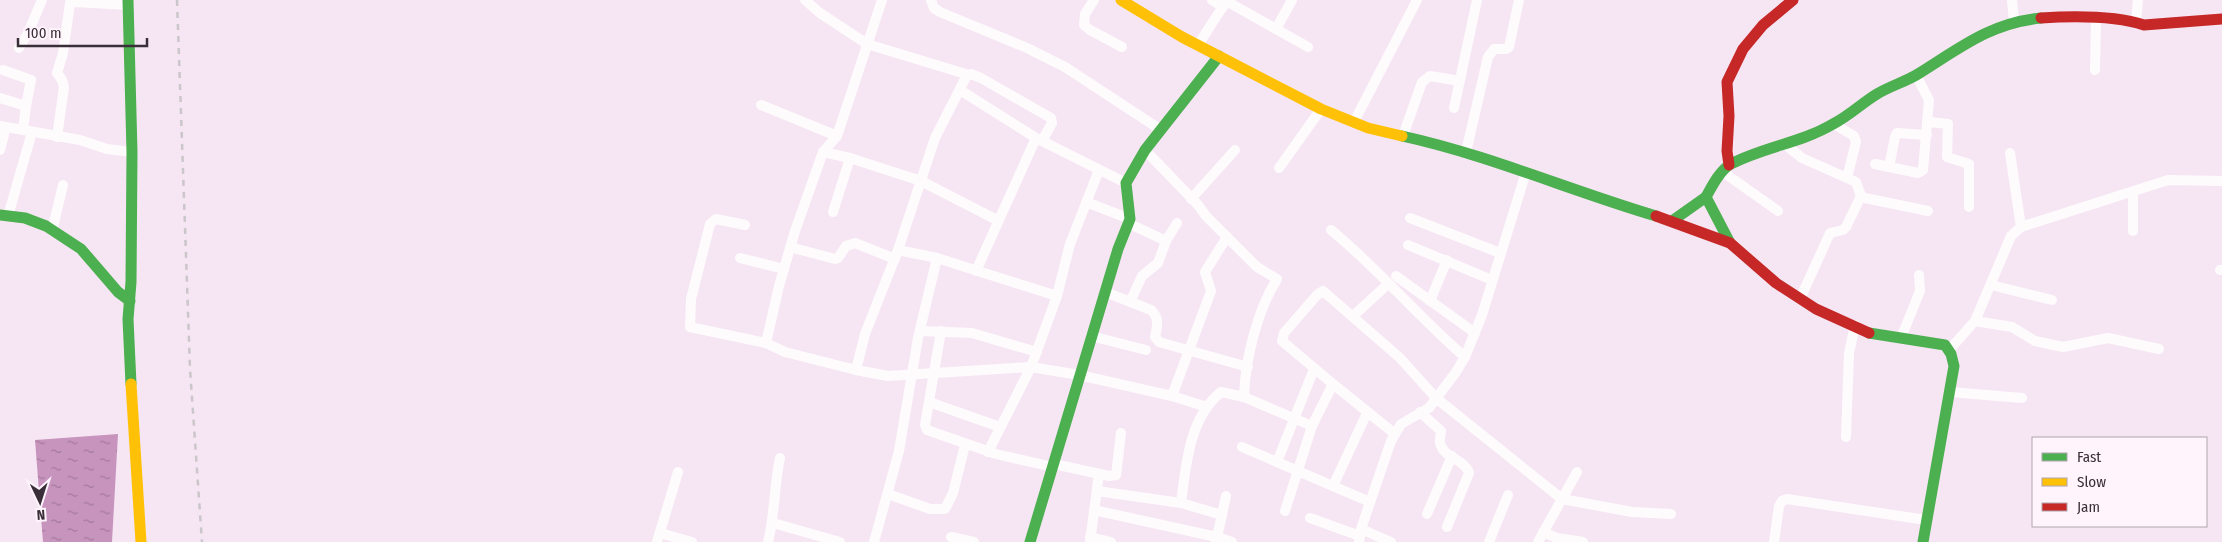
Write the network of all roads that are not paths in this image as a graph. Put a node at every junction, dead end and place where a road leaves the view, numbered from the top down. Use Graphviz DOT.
graph roads {
  1 [pos="42,0"];
  2 [pos="805,0"];
  3 [pos="882,0"];
  4 [pos="931,0"];
  5 [pos="1094,0"];
  6 [pos="1123,0"];
  7 [pos="1212,0"];
  8 [pos="1292,0"];
  9 [pos="1417,0"];
  10 [pos="1477,0"];
  11 [pos="1520,0"];
  12 [pos="1793,0"];
  13 [pos="2012,0"];
  14 [pos="2138,0"];
  15 [pos="128,2"];
  16 [pos="1225,3"];
  17 [pos="2096,18"];
  18 [pos="2222,19"];
  19 [pos="2014,22"];
  20 [pos="2136,22"];
  21 [pos="1276,29"];
  22 [pos="867,44"];
  23 [pos="1198,45"];
  24 [pos="1122,47"];
  25 [pos="1308,47"];
  26 [pos="19,48"];
  27 [pos="1219,56"];
  28 [pos="4,70"];
  29 [pos="2094,70"];
  30 [pos="969,75"];
  31 [pos="1916,75"];
  32 [pos="1460,81"];
  33 [pos="960,90"];
  34 [pos="0,98"];
  35 [pos="761,105"];
  36 [pos="26,106"];
  37 [pos="1454,108"];
  38 [pos="1321,109"];
  39 [pos="1354,122"];
  40 [pos="1929,122"];
  41 [pos="1834,124"];
  42 [pos="3,127"];
  43 [pos="1161,130"];
  44 [pos="28,131"];
  45 [pos="1928,135"];
  46 [pos="837,136"];
  47 [pos="1403,136"];
  48 [pos="57,137"];
  49 [pos="1039,139"];
  50 [pos="1786,146"];
  51 [pos="0,150"];
  52 [pos="1145,150"];
  53 [pos="1235,150"];
  54 [pos="132,152"];
  55 [pos="823,152"];
  56 [pos="1466,152"];
  57 [pos="2010,153"];
  58 [pos="850,158"];
  59 [pos="1875,164"];
  60 [pos="1889,167"];
  61 [pos="1278,168"];
  62 [pos="1726,168"];
  63 [pos="1099,170"];
  64 [pos="1526,172"];
  65 [pos="1847,178"];
  66 [pos="920,181"];
  67 [pos="2222,181"];
  68 [pos="1126,183"];
  69 [pos="63,185"];
  70 [pos="2133,192"];
  71 [pos="1861,196"];
  72 [pos="1706,197"];
  73 [pos="1191,199"];
  74 [pos="1086,202"];
  75 [pos="1969,207"];
  76 [pos="1778,211"];
  77 [pos="1928,211"];
  78 [pos="833,212"];
  79 [pos="4,216"];
  80 [pos="1410,218"];
  81 [pos="997,220"];
  82 [pos="1129,221"];
  83 [pos="1672,221"];
  84 [pos="1177,223"];
  85 [pos="745,224"];
  86 [pos="2021,227"];
  87 [pos="1331,230"];
  88 [pos="52,231"];
  89 [pos="2133,231"];
  90 [pos="1227,237"];
  91 [pos="1166,241"];
  92 [pos="1730,243"];
  93 [pos="1408,245"];
  94 [pos="790,247"];
  95 [pos="1500,253"];
  96 [pos="897,254"];
  97 [pos="740,258"];
  98 [pos="937,258"];
  99 [pos="1447,260"];
  100 [pos="784,269"];
  101 [pos="976,271"];
  102 [pos="1396,276"];
  103 [pos="1919,276"];
  104 [pos="1492,280"];
  105 [pos="1388,284"];
  106 [pos="1991,285"];
  107 [pos="1105,292"];
  108 [pos="1057,296"];
  109 [pos="1800,299"];
  110 [pos="2052,300"];
  111 [pos="130,301"];
  112 [pos="1430,301"];
  113 [pos="1130,302"];
  114 [pos="1353,316"];
  115 [pos="1975,320"];
  116 [pos="1854,325"];
  117 [pos="920,331"];
  118 [pos="941,331"];
  119 [pos="1475,333"];
  120 [pos="1091,336"];
  121 [pos="1900,338"];
  122 [pos="766,343"];
  123 [pos="2159,349"];
  124 [pos="1146,350"];
  125 [pos="1189,350"];
  126 [pos="1948,350"];
  127 [pos="1036,352"];
  128 [pos="1465,356"];
  129 [pos="1248,366"];
  130 [pos="1032,367"];
  131 [pos="1314,369"];
  132 [pos="856,370"];
  133 [pos="935,372"];
  134 [pos="912,374"];
  135 [pos="1079,375"];
  136 [pos="1333,384"];
  137 [pos="1950,392"];
  138 [pos="1172,396"];
  139 [pos="1244,397"];
  140 [pos="1436,398"];
  141 [pos="2022,398"];
  142 [pos="929,402"];
  143 [pos="1206,407"];
  144 [pos="1420,412"];
  145 [pos="1367,413"];
  146 [pos="1294,418"];
  147 [pos="1312,426"];
  148 [pos="1000,427"];
  149 [pos="1122,433"];
  150 [pos="1395,434"];
  151 [pos="1846,437"];
  152 [pos="965,445"];
  153 [pos="1242,447"];
  154 [pos="988,452"];
  155 [pos="1452,456"];
  156 [pos="780,458"];
  157 [pos="1277,462"];
  158 [pos="1053,466"];
  159 [pos="1297,471"];
  160 [pos="678,472"];
  161 [pos="1577,472"];
  162 [pos="1099,474"];
  163 [pos="1333,486"];
  164 [pos="1097,491"];
  165 [pos="888,494"];
  166 [pos="1508,495"];
  167 [pos="1226,496"];
  168 [pos="1562,499"];
  169 [pos="1370,502"];
  170 [pos="1181,503"];
  171 [pos="1094,510"];
  172 [pos="1285,511"];
  173 [pos="1427,514"];
  174 [pos="1671,514"];
  175 [pos="1222,515"];
  176 [pos="1310,518"];
  177 [pos="1926,520"];
  178 [pos="772,523"];
  179 [pos="1447,527"];
  180 [pos="1543,532"];
  181 [pos="1360,536"];
  182 [pos="659,537"];
  183 [pos="951,537"];
  184 [pos="1216,539"];
  185 [pos="1090,540"];
  186 [pos="141,542"];
  187 [pos="692,542"];
  188 [pos="768,542"];
  189 [pos="840,542"];
  190 [pos="874,542"];
  191 [pos="974,542"];
  192 [pos="1030,542"];
  193 [pos="1111,542"];
  194 [pos="1232,542"];
  195 [pos="1391,542"];
  196 [pos="1489,542"];
  197 [pos="1538,542"];
  198 [pos="1583,542"];
  199 [pos="1774,542"];
  200 [pos="1923,542"];
  1 -- 26 [label="street"];
  2 -- 22 [label="street"];
  3 -- 22 [label="street"];
  4 -- 43 [label="street"];
  5 -- 24 [label="street"];
  6 -- 23 [label="street"];
  7 -- 16 [label="street"];
  8 -- 21 [label="street"];
  9 -- 39 [label="street"];
  10 -- 32 [label="street"];
  11 -- 56 [label="street"];
  12 -- 62 [label="street"];
  13 -- 19 [label="street"];
  14 -- 20 [label="street"];
  15 -- 48 [label="street"];
  15 -- 54 [label="street"];
  16 -- 21 [label="street"];
  16 -- 23 [label="street"];
  17 -- 19 [label="street"];
  17 -- 20 [label="street"];
  17 -- 29 [label="street"];
  18 -- 20 [label="street"];
  19 -- 31 [label="street"];
  21 -- 25 [label="street"];
  22 -- 30 [label="street"];
  22 -- 46 [label="street"];
  23 -- 27 [label="street"];
  27 -- 38 [label="street"];
  27 -- 43 [label="street"];
  28 -- 36 [label="street"];
  30 -- 33 [label="street"];
  30 -- 49 [label="street"];
  31 -- 40 [label="street"];
  31 -- 41 [label="street"];
  32 -- 37 [label="street"];
  32 -- 47 [label="street"];
  33 -- 49 [label="street"];
  33 -- 66 [label="street"];
  34 -- 36 [label="street"];
  35 -- 46 [label="street"];
  36 -- 44 [label="street"];
  38 -- 39 [label="street"];
  38 -- 61 [label="street"];
  39 -- 47 [label="street"];
  40 -- 45 [label="street"];
  40 -- 75 [label="street"];
  41 -- 50 [label="street"];
  41 -- 65 [label="street"];
  42 -- 44 [label="street"];
  42 -- 51 [label="street"];
  43 -- 52 [label="street"];
  44 -- 48 [label="street"];
  44 -- 79 [label="street"];
  45 -- 60 [label="street"];
  45 -- 60 [label="street"];
  46 -- 55 [label="street"];
  47 -- 56 [label="street"];
  48 -- 54 [label="street"];
  49 -- 63 [label="street"];
  49 -- 81 [label="street"];
  50 -- 62 [label="street"];
  50 -- 65 [label="street"];
  52 -- 68 [label="street"];
  52 -- 73 [label="street"];
  53 -- 73 [label="street"];
  54 -- 111 [label="street"];
  55 -- 58 [label="street"];
  55 -- 94 [label="street"];
  56 -- 64 [label="street"];
  57 -- 86 [label="street"];
  58 -- 66 [label="street"];
  58 -- 78 [label="street"];
  59 -- 60 [label="street"];
  62 -- 72 [label="street"];
  62 -- 76 [label="street"];
  63 -- 68 [label="street"];
  63 -- 74 [label="street"];
  64 -- 83 [label="street"];
  64 -- 95 [label="street"];
  65 -- 71 [label="street"];
  66 -- 81 [label="street"];
  66 -- 96 [label="street"];
  67 -- 70 [label="street"];
  68 -- 82 [label="street"];
  69 -- 88 [label="street"];
  70 -- 86 [label="street"];
  70 -- 89 [label="street"];
  71 -- 77 [label="street"];
  71 -- 109 [label="street"];
  72 -- 83 [label="street"];
  72 -- 92 [label="street"];
  73 -- 90 [label="street"];
  74 -- 82 [label="street"];
  74 -- 108 [label="street"];
  79 -- 88 [label="street"];
  80 -- 95 [label="street"];
  81 -- 101 [label="street"];
  82 -- 91 [label="street"];
  82 -- 107 [label="street"];
  83 -- 92 [label="street"];
  84 -- 91 [label="street"];
  85 -- 122 [label="street"];
  86 -- 106 [label="street"];
  87 -- 105 [label="street"];
  88 -- 111 [label="street"];
  90 -- 125 [label="street"];
  90 -- 129 [label="street"];
  91 -- 113 [label="street"];
  92 -- 109 [label="street"];
  93 -- 99 [label="street"];
  94 -- 96 [label="street"];
  94 -- 100 [label="street"];
  95 -- 104 [label="street"];
  96 -- 98 [label="street"];
  96 -- 132 [label="street"];
  97 -- 100 [label="street"];
  98 -- 101 [label="street"];
  98 -- 117 [label="street"];
  99 -- 104 [label="street"];
  99 -- 112 [label="street"];
  100 -- 122 [label="street"];
  101 -- 108 [label="street"];
  102 -- 112 [label="street"];
  103 -- 121 [label="street"];
  104 -- 119 [label="street"];
  105 -- 114 [label="street"];
  105 -- 128 [label="street"];
  106 -- 110 [label="street"];
  106 -- 115 [label="street"];
  107 -- 113 [label="street"];
  107 -- 120 [label="street"];
  108 -- 127 [label="street"];
  109 -- 116 [label="street"];
  111 -- 186 [label="street"];
  112 -- 119 [label="street"];
  113 -- 125 [label="street"];
  114 -- 131 [label="street"];
  114 -- 140 [label="street"];
  115 -- 123 [label="street"];
  115 -- 126 [label="street"];
  116 -- 121 [label="street"];
  116 -- 151 [label="street"];
  117 -- 118 [label="street"];
  117 -- 134 [label="street"];
  118 -- 127 [label="street"];
  118 -- 133 [label="street"];
  119 -- 128 [label="street"];
  120 -- 124 [label="street"];
  120 -- 135 [label="street"];
  121 -- 126 [label="street"];
  122 -- 132 [label="street"];
  125 -- 129 [label="street"];
  125 -- 138 [label="street"];
  126 -- 137 [label="street"];
  127 -- 130 [label="street"];
  128 -- 140 [label="street"];
  129 -- 139 [label="street"];
  130 -- 133 [label="street"];
  130 -- 135 [label="street"];
  130 -- 148 [label="street"];
  131 -- 136 [label="street"];
  131 -- 146 [label="street"];
  132 -- 134 [label="street"];
  133 -- 134 [label="street"];
  133 -- 142 [label="street"];
  134 -- 165 [label="street"];
  135 -- 138 [label="street"];
  135 -- 158 [label="street"];
  136 -- 145 [label="street"];
  136 -- 147 [label="street"];
  137 -- 141 [label="street"];
  137 -- 177 [label="street"];
  138 -- 143 [label="street"];
  139 -- 143 [label="street"];
  139 -- 146 [label="street"];
  140 -- 144 [label="street"];
  140 -- 168 [label="street"];
  142 -- 148 [label="street"];
  142 -- 152 [label="street"];
  143 -- 170 [label="street"];
  144 -- 150 [label="street"];
  144 -- 155 [label="street"];
  145 -- 150 [label="street"];
  145 -- 163 [label="street"];
  146 -- 147 [label="street"];
  146 -- 157 [label="street"];
  147 -- 159 [label="street"];
  148 -- 154 [label="street"];
  149 -- 162 [label="street"];
  150 -- 169 [label="street"];
  152 -- 154 [label="street"];
  152 -- 165 [label="street"];
  153 -- 157 [label="street"];
  154 -- 158 [label="street"];
  155 -- 173 [label="street"];
  155 -- 179 [label="street"];
  156 -- 178 [label="street"];
  157 -- 159 [label="street"];
  158 -- 162 [label="street"];
  158 -- 192 [label="street"];
  159 -- 163 [label="street"];
  159 -- 172 [label="street"];
  160 -- 182 [label="street"];
  161 -- 168 [label="street"];
  162 -- 164 [label="street"];
  163 -- 169 [label="street"];
  164 -- 170 [label="street"];
  164 -- 171 [label="street"];
  165 -- 190 [label="street"];
  166 -- 196 [label="street"];
  167 -- 175 [label="street"];
  168 -- 174 [label="street"];
  168 -- 180 [label="street"];
  169 -- 181 [label="street"];
  170 -- 175 [label="street"];
  171 -- 184 [label="street"];
  171 -- 185 [label="street"];
  175 -- 184 [label="street"];
  176 -- 181 [label="street"];
  177 -- 199 [label="street"];
  177 -- 200 [label="street"];
  178 -- 188 [label="street"];
  178 -- 189 [label="street"];
  180 -- 197 [label="street"];
  180 -- 198 [label="street"];
  181 -- 195 [label="street"];
  182 -- 187 [label="street"];
  183 -- 191 [label="street"];
  184 -- 194 [label="street"];
  185 -- 193 [label="street"];
}
